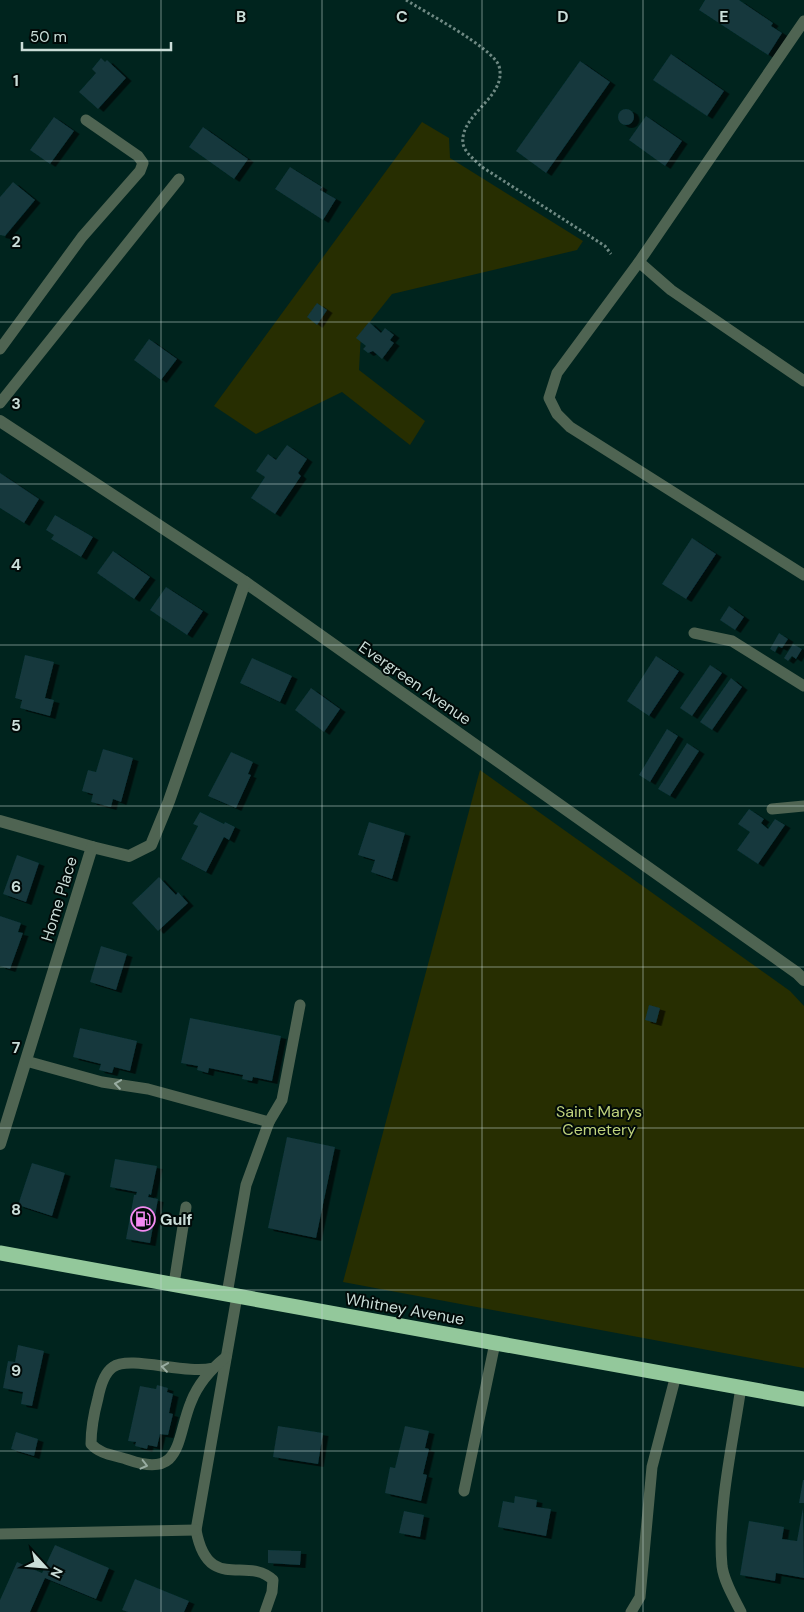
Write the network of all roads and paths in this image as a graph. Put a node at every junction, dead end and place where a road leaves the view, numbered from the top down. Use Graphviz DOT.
graph roads {
  1 [pos="406,0"];
  2 [pos="804,21"];
  3 [pos="86,120"];
  4 [pos="179,179"];
  5 [pos="611,254"];
  6 [pos="639,262"];
  7 [pos="0,350"];
  8 [pos="804,381"];
  9 [pos="0,403"];
  10 [pos="0,421"];
  11 [pos="804,576"];
  12 [pos="245,582"];
  13 [pos="694,633"];
  14 [pos="804,686"];
  15 [pos="804,806"];
  16 [pos="772,809"];
  17 [pos="0,821"];
  18 [pos="92,847"];
  19 [pos="802,973"];
  20 [pos="300,1005"];
  21 [pos="26,1061"];
  22 [pos="269,1122"];
  23 [pos="0,1144"];
  24 [pos="186,1207"];
  25 [pos="0,1253"];
  26 [pos="174,1284"];
  27 [pos="232,1295"];
  28 [pos="495,1343"];
  29 [pos="226,1357"];
  30 [pos="213,1368"];
  31 [pos="676,1376"];
  32 [pos="741,1387"];
  33 [pos="804,1399"];
  34 [pos="464,1491"];
  35 [pos="196,1530"];
  36 [pos="0,1534"];
  37 [pos="265,1612"];
  38 [pos="631,1612"];
  39 [pos="741,1612"];
  1 -- 5 [label="path"];
  2 -- 6 [label="lane"];
  3 -- 7 [label="lane"];
  4 -- 9 [label="lane"];
  6 -- 8 [label="lane"];
  6 -- 11 [label="lane"];
  10 -- 12 [label="street, Evergreen Avenue"];
  12 -- 18 [label="street, Home Place"];
  12 -- 19 [label="street, Evergreen Avenue"];
  13 -- 14 [label="lane"];
  15 -- 16 [label="lane"];
  17 -- 18 [label="street"];
  18 -- 21 [label="street, Home Place"];
  20 -- 22 [label="lane"];
  22 -- 21 [label="lane, one-way"];
  21 -- 23 [label="street, Home Place"];
  22 -- 27 [label="lane"];
  24 -- 26 [label="lane"];
  25 -- 26 [label="highway, Whitney Avenue"];
  26 -- 27 [label="highway, Whitney Avenue"];
  27 -- 28 [label="highway, Whitney Avenue"];
  27 -- 29 [label="lane"];
  28 -- 31 [label="highway, Whitney Avenue"];
  28 -- 34 [label="lane"];
  29 -- 30 [label="lane"];
  29 -- 35 [label="lane"];
  30 -- 30 [label="lane, one-way"];
  31 -- 32 [label="highway, Whitney Avenue"];
  31 -- 38 [label="lane"];
  32 -- 33 [label="highway, Whitney Avenue"];
  32 -- 39 [label="lane"];
  35 -- 36 [label="lane"];
  35 -- 37 [label="lane"];
}
